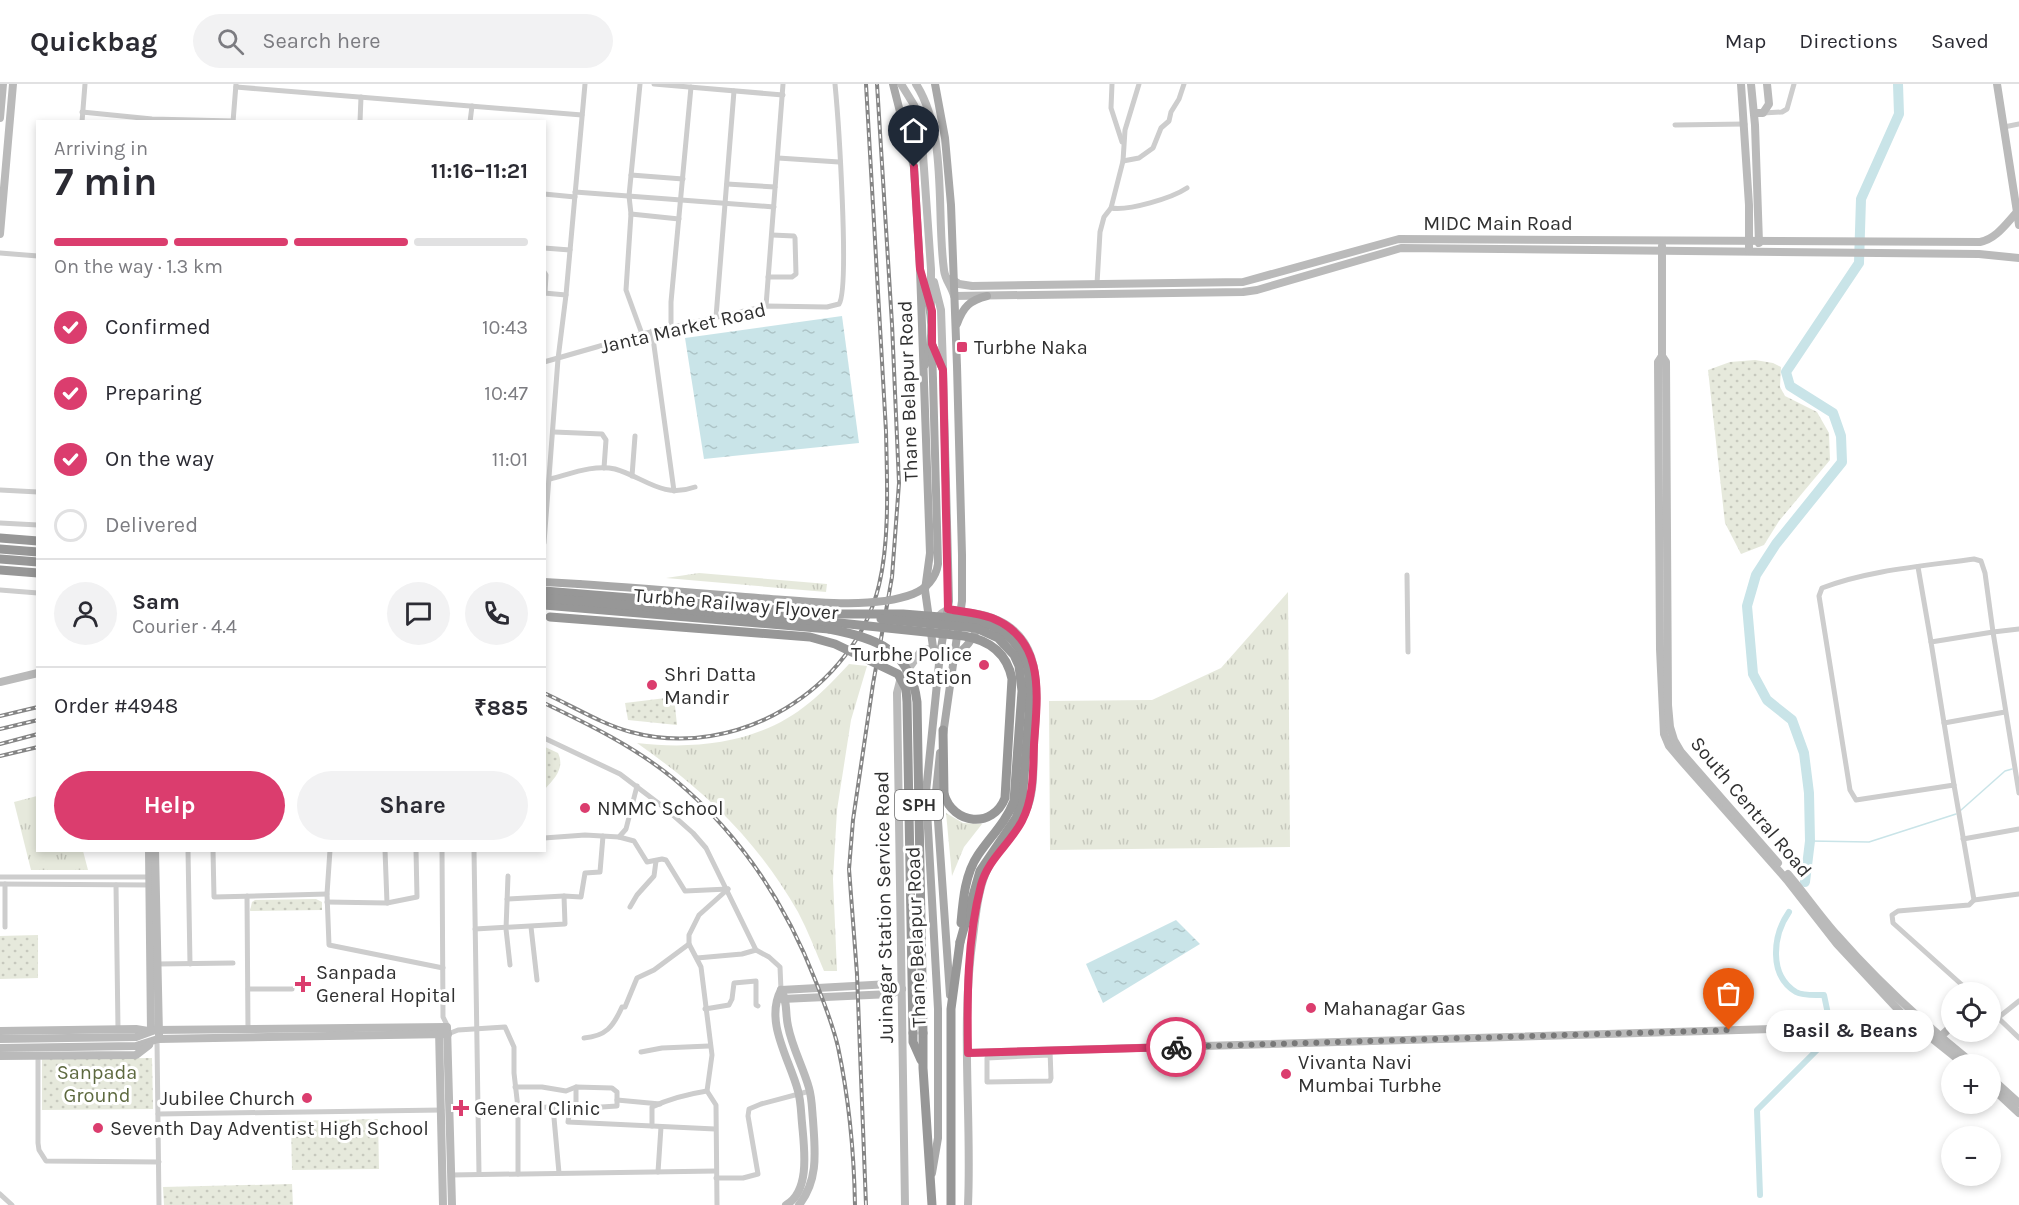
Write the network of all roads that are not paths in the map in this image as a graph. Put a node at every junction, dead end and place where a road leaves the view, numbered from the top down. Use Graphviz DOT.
graph roads {
  1 [pos="3,84"];
  2 [pos="13,84"];
  3 [pos="85,84"];
  4 [pos="585,84"];
  5 [pos="640,84"];
  6 [pos="654,84"];
  7 [pos="783,84"];
  8 [pos="836,84"];
  9 [pos="893,84"];
  10 [pos="901,84"];
  11 [pos="916,84"];
  12 [pos="935,84"];
  13 [pos="1112,84"];
  14 [pos="1139,84"];
  15 [pos="1184,84"];
  16 [pos="1741,84"];
  17 [pos="1751,84"];
  18 [pos="1767,84"];
  19 [pos="1794,84"];
  20 [pos="1998,84"];
  21 [pos="236,86"];
  22 [pos="691,87"];
  23 [pos="734,91"];
  24 [pos="783,95"];
  25 [pos="361,97"];
  26 [pos="472,106"];
  27 [pos="82,112"];
  28 [pos="1754,113"];
  29 [pos="1763,114"];
  30 [pos="582,115"];
  31 [pos="0,118"];
  32 [pos="139,119"];
  33 [pos="82,120"];
  34 [pos="172,120"];
  35 [pos="172,120"];
  36 [pos="218,120"];
  37 [pos="233,120"];
  38 [pos="360,120"];
  39 [pos="470,120"];
  40 [pos="1746,124"];
  41 [pos="2019,124"];
  42 [pos="1675,125"];
  43 [pos="2004,127"];
  44 [pos="1123,146"];
  45 [pos="4,153"];
  46 [pos="777,158"];
  47 [pos="1123,161"];
  48 [pos="839,162"];
  49 [pos="631,174"];
  50 [pos="683,179"];
  51 [pos="727,184"];
  52 [pos="775,187"];
  53 [pos="1186,188"];
  54 [pos="546,194"];
  55 [pos="575,194"];
  56 [pos="629,196"];
  57 [pos="681,200"];
  58 [pos="725,203"];
  59 [pos="774,207"];
  60 [pos="1112,208"];
  61 [pos="2017,212"];
  62 [pos="631,214"];
  63 [pos="679,219"];
  64 [pos="2019,225"];
  65 [pos="0,234"];
  66 [pos="772,235"];
  67 [pos="1749,240"];
  68 [pos="1759,240"];
  69 [pos="1663,241"];
  70 [pos="546,248"];
  71 [pos="570,250"];
  72 [pos="1662,251"];
  73 [pos="1749,251"];
  74 [pos="1759,251"];
  75 [pos="0,253"];
  76 [pos="36,256"];
  77 [pos="2019,258"];
  78 [pos="944,268"];
  79 [pos="954,268"];
  80 [pos="920,269"];
  81 [pos="931,269"];
  82 [pos="768,277"];
  83 [pos="954,281"];
  84 [pos="1166,283"];
  85 [pos="1097,284"];
  86 [pos="972,286"];
  87 [pos="546,293"];
  88 [pos="1166,293"];
  89 [pos="566,295"];
  90 [pos="954,296"];
  91 [pos="972,296"];
  92 [pos="987,296"];
  93 [pos="766,306"];
  94 [pos="932,311"];
  95 [pos="716,317"];
  96 [pos="671,327"];
  97 [pos="956,328"];
  98 [pos="652,332"];
  99 [pos="642,334"];
  100 [pos="932,344"];
  101 [pos="558,359"];
  102 [pos="546,362"];
  103 [pos="943,370"];
  104 [pos="924,371"];
  105 [pos="554,432"];
  106 [pos="635,436"];
  107 [pos="604,468"];
  108 [pos="632,476"];
  109 [pos="550,479"];
  110 [pos="695,487"];
  111 [pos="0,490"];
  112 [pos="674,491"];
  113 [pos="36,492"];
  114 [pos="546,513"];
  115 [pos="0,523"];
  116 [pos="36,525"];
  117 [pos="0,538"];
  118 [pos="36,541"];
  119 [pos="0,549"];
  120 [pos="36,552"];
  121 [pos="0,559"];
  122 [pos="36,562"];
  123 [pos="1918,567"];
  124 [pos="0,570"];
  125 [pos="36,573"];
  126 [pos="1407,575"];
  127 [pos="546,582"];
  128 [pos="0,590"];
  129 [pos="546,591"];
  130 [pos="36,593"];
  131 [pos="546,598"];
  132 [pos="546,605"];
  133 [pos="948,609"];
  134 [pos="961,611"];
  135 [pos="547,616"];
  136 [pos="984,616"];
  137 [pos="931,628"];
  138 [pos="2019,629"];
  139 [pos="1993,632"];
  140 [pos="1931,642"];
  141 [pos="937,649"];
  142 [pos="1408,652"];
  143 [pos="953,656"];
  144 [pos="36,673"];
  145 [pos="0,682"];
  146 [pos="2005,712"];
  147 [pos="1944,723"];
  148 [pos="943,730"];
  149 [pos="546,739"];
  150 [pos="1954,785"];
  151 [pos="637,786"];
  152 [pos="2019,793"];
  153 [pos="2019,829"];
  154 [pos="603,836"];
  155 [pos="619,837"];
  156 [pos="546,838"];
  157 [pos="1963,839"];
  158 [pos="149,852"];
  159 [pos="155,852"];
  160 [pos="188,852"];
  161 [pos="213,852"];
  162 [pos="330,852"];
  163 [pos="385,852"];
  164 [pos="416,852"];
  165 [pos="442,852"];
  166 [pos="474,852"];
  167 [pos="656,861"];
  168 [pos="508,876"];
  169 [pos="0,877"];
  170 [pos="153,881"];
  171 [pos="2,884"];
  172 [pos="116,885"];
  173 [pos="728,889"];
  174 [pos="327,894"];
  175 [pos="2019,894"];
  176 [pos="247,896"];
  177 [pos="564,896"];
  178 [pos="507,899"];
  179 [pos="1974,900"];
  180 [pos="327,903"];
  181 [pos="387,903"];
  182 [pos="630,907"];
  183 [pos="2,911"];
  184 [pos="5,927"];
  185 [pos="531,927"];
  186 [pos="475,929"];
  187 [pos="506,929"];
  188 [pos="689,944"];
  189 [pos="756,950"];
  190 [pos="697,958"];
  191 [pos="233,963"];
  192 [pos="154,964"];
  193 [pos="190,964"];
  194 [pos="510,965"];
  195 [pos="443,968"];
  196 [pos="537,980"];
  197 [pos="1959,982"];
  198 [pos="248,988"];
  199 [pos="292,989"];
  200 [pos="902,989"];
  201 [pos="781,990"];
  202 [pos="786,999"];
  203 [pos="776,1000"];
  204 [pos="2019,1001"];
  205 [pos="758,1006"];
  206 [pos="705,1010"];
  207 [pos="951,1010"];
  208 [pos="1909,1015"];
  209 [pos="2001,1015"];
  210 [pos="2001,1019"];
  211 [pos="118,1029"];
  212 [pos="477,1029"];
  213 [pos="248,1030"];
  214 [pos="0,1031"];
  215 [pos="443,1031"];
  216 [pos="154,1036"];
  217 [pos="1940,1037"];
  218 [pos="584,1038"];
  219 [pos="2019,1038"];
  220 [pos="0,1039"];
  221 [pos="710,1046"];
  222 [pos="0,1048"];
  223 [pos="641,1052"];
  224 [pos="968,1053"];
  225 [pos="1050,1053"];
  226 [pos="1953,1054"];
  227 [pos="1961,1054"];
  228 [pos="0,1056"];
  229 [pos="38,1056"];
  230 [pos="923,1068"];
  231 [pos="515,1087"];
  232 [pos="576,1088"];
  233 [pos="2001,1089"];
  234 [pos="707,1091"];
  235 [pos="810,1091"];
  236 [pos="798,1092"];
  237 [pos="2001,1092"];
  238 [pos="617,1100"];
  239 [pos="2019,1103"];
  240 [pos="660,1104"];
  241 [pos="553,1107"];
  242 [pos="518,1108"];
  243 [pos="573,1109"];
  244 [pos="445,1110"];
  245 [pos="478,1113"];
  246 [pos="2019,1113"];
  247 [pos="158,1114"];
  248 [pos="652,1126"];
  249 [pos="661,1127"];
  250 [pos="715,1129"];
  251 [pos="159,1162"];
  252 [pos="658,1172"];
  253 [pos="559,1173"];
  254 [pos="479,1174"];
  255 [pos="518,1174"];
  256 [pos="451,1175"];
  257 [pos="716,1175"];
  258 [pos="932,1176"];
  259 [pos="0,1194"];
  260 [pos="12,1205"];
  261 [pos="159,1205"];
  262 [pos="442,1205"];
  263 [pos="452,1205"];
  264 [pos="717,1205"];
  265 [pos="786,1205"];
  266 [pos="799,1205"];
  267 [pos="904,1205"];
  268 [pos="932,1205"];
  269 [pos="951,1205"];
  270 [pos="968,1205"];
  1 -- 31 [label="street"];
  2 -- 45 [label="street"];
  3 -- 27 [label="street"];
  4 -- 30 [label="street"];
  5 -- 49 [label="street"];
  6 -- 22 [label="street"];
  7 -- 24 [label="street"];
  8 -- 48 [label="street, Janta Market Road"];
  9 -- 80 [label="main road, Thane Belapur Road"];
  10 -- 81 [label="street"];
  11 -- 78 [label="street"];
  12 -- 79 [label="main road, Thane Belapur Road"];
  13 -- 44 [label="street"];
  14 -- 44 [label="street"];
  15 -- 47 [label="street"];
  16 -- 40 [label="street"];
  17 -- 28 [label="street"];
  18 -- 29 [label="street"];
  19 -- 29 [label="street"];
  20 -- 43 [label="street"];
  21 -- 25 [label="street"];
  21 -- 37 [label="street"];
  22 -- 23 [label="street"];
  22 -- 50 [label="street"];
  23 -- 24 [label="street"];
  23 -- 51 [label="street"];
  24 -- 46 [label="street"];
  25 -- 26 [label="street"];
  25 -- 38 [label="street"];
  26 -- 30 [label="street"];
  26 -- 39 [label="street"];
  27 -- 32 [label="street"];
  27 -- 33 [label="street"];
  28 -- 29 [label="street"];
  28 -- 68 [label="street"];
  30 -- 55 [label="street"];
  32 -- 34 [label="street"];
  35 -- 36 [label="street"];
  40 -- 42 [label="street"];
  40 -- 67 [label="street"];
  41 -- 43 [label="street"];
  43 -- 61 [label="street"];
  44 -- 47 [label="street"];
  45 -- 65 [label="street"];
  46 -- 48 [label="street"];
  46 -- 52 [label="street"];
  47 -- 60 [label="street"];
  48 -- 93 [label="street, Janta Market Road"];
  49 -- 50 [label="street"];
  49 -- 56 [label="street"];
  50 -- 57 [label="street"];
  51 -- 52 [label="street"];
  51 -- 58 [label="street"];
  52 -- 59 [label="street"];
  53 -- 60 [label="street"];
  54 -- 55 [label="street"];
  55 -- 56 [label="street"];
  55 -- 71 [label="street"];
  56 -- 57 [label="street"];
  56 -- 62 [label="street"];
  57 -- 58 [label="street"];
  57 -- 63 [label="street"];
  58 -- 59 [label="street"];
  58 -- 95 [label="street"];
  59 -- 66 [label="street"];
  60 -- 85 [label="street"];
  61 -- 64 [label="street"];
  61 -- 68 [label="street, MIDC Main Road"];
  62 -- 63 [label="street"];
  62 -- 99 [label="street"];
  63 -- 96 [label="street"];
  66 -- 82 [label="street"];
  66 -- 82 [label="street"];
  67 -- 68 [label="street, MIDC Main Road"];
  67 -- 69 [label="street, MIDC Main Road"];
  67 -- 73 [label="street"];
  68 -- 74 [label="street"];
  69 -- 72 [label="street, South Central Road"];
  69 -- 84 [label="street, MIDC Main Road"];
  70 -- 71 [label="street"];
  71 -- 89 [label="street"];
  72 -- 73 [label="street, MIDC Main Road"];
  72 -- 88 [label="street, MIDC Main Road"];
  72 -- 208 [label="street, South Central Road"];
  73 -- 74 [label="street, MIDC Main Road"];
  74 -- 77 [label="street, MIDC Main Road"];
  75 -- 76 [label="street"];
  78 -- 83 [label="street"];
  78 -- 90 [label="street"];
  79 -- 83 [label="main road, Thane Belapur Road"];
  79 -- 86 [label="street"];
  80 -- 94 [label="main road"];
  80 -- 104 [label="main road, Thane Belapur Road"];
  81 -- 94 [label="street"];
  81 -- 103 [label="street"];
  82 -- 93 [label="street"];
  83 -- 86 [label="street, MIDC Main Road"];
  83 -- 90 [label="main road, Thane Belapur Road"];
  84 -- 85 [label="street, MIDC Main Road"];
  84 -- 88 [label="street"];
  85 -- 86 [label="street, MIDC Main Road"];
  86 -- 91 [label="street"];
  87 -- 89 [label="street"];
  88 -- 92 [label="street, MIDC Main Road"];
  89 -- 101 [label="street"];
  90 -- 91 [label="street, MIDC Main Road"];
  90 -- 97 [label="main road, Thane Belapur Road"];
  91 -- 92 [label="street, MIDC Main Road"];
  92 -- 97 [label="main road"];
  93 -- 95 [label="street, Janta Market Road"];
  94 -- 100 [label="main road"];
  95 -- 96 [label="street, Janta Market Road"];
  96 -- 98 [label="street, Janta Market Road"];
  97 -- 134 [label="main road, Thane Belapur Road"];
  98 -- 99 [label="street, Janta Market Road"];
  98 -- 112 [label="street"];
  99 -- 101 [label="street, Janta Market Road"];
  100 -- 103 [label="main road"];
  100 -- 104 [label="main road"];
  100 -- 127 [label="main road, bridge"];
  101 -- 102 [label="street, Janta Market Road"];
  101 -- 105 [label="street"];
  103 -- 133 [label="main road, Thane Belapur Road"];
  104 -- 137 [label="main road, Thane Belapur Road"];
  105 -- 107 [label="street"];
  105 -- 109 [label="street"];
  106 -- 108 [label="street"];
  107 -- 108 [label="street"];
  107 -- 109 [label="street"];
  108 -- 112 [label="street"];
  109 -- 114 [label="street"];
  110 -- 112 [label="street"];
  111 -- 113 [label="street"];
  115 -- 116 [label="street"];
  117 -- 118 [label="highway"];
  119 -- 120 [label="highway"];
  121 -- 122 [label="highway"];
  123 -- 139 [label="street"];
  123 -- 140 [label="street"];
  123 -- 150 [label="street"];
  124 -- 125 [label="highway"];
  126 -- 142 [label="street"];
  128 -- 130 [label="street"];
  129 -- 207 [label="highway, Turbhe Railway Flyover, bridge"];
  131 -- 148 [label="highway, bridge"];
  132 -- 230 [label="highway, Turbhe Railway Flyover / SPH, bridge"];
  133 -- 134 [label="street"];
  133 -- 137 [label="street"];
  133 -- 141 [label="main road, Thane Belapur Road"];
  134 -- 136 [label="street"];
  134 -- 143 [label="main road, Thane Belapur Road"];
  135 -- 230 [label="highway, Turbhe Railway Flyover, bridge"];
  136 -- 143 [label="main road"];
  136 -- 224 [label="street"];
  137 -- 141 [label="main road, Thane Belapur Road"];
  138 -- 139 [label="street"];
  139 -- 140 [label="street"];
  139 -- 146 [label="street"];
  140 -- 147 [label="street"];
  141 -- 143 [label="street"];
  141 -- 200 [label="street, Juinagar Station Service Road"];
  141 -- 258 [label="main road, Thane Belapur Road"];
  143 -- 148 [label="main road, Thane Belapur Road"];
  144 -- 145 [label="street"];
  146 -- 147 [label="street"];
  146 -- 152 [label="street"];
  147 -- 150 [label="street"];
  148 -- 207 [label="main road, Thane Belapur Road"];
  149 -- 151 [label="street"];
  150 -- 157 [label="street"];
  151 -- 155 [label="street"];
  151 -- 173 [label="street"];
  153 -- 157 [label="street"];
  154 -- 155 [label="street"];
  154 -- 156 [label="street"];
  154 -- 177 [label="street"];
  155 -- 167 [label="street"];
  157 -- 179 [label="street"];
  158 -- 170 [label="street"];
  159 -- 170 [label="street"];
  160 -- 193 [label="street"];
  161 -- 176 [label="street"];
  162 -- 174 [label="street"];
  163 -- 181 [label="street"];
  164 -- 181 [label="street"];
  165 -- 195 [label="street"];
  166 -- 186 [label="street"];
  167 -- 173 [label="street"];
  167 -- 182 [label="street"];
  168 -- 178 [label="street"];
  169 -- 170 [label="street"];
  170 -- 172 [label="street"];
  170 -- 192 [label="street"];
  171 -- 172 [label="street"];
  171 -- 183 [label="street"];
  172 -- 211 [label="street"];
  173 -- 188 [label="street"];
  173 -- 189 [label="street"];
  174 -- 176 [label="street"];
  174 -- 180 [label="street"];
  175 -- 179 [label="street"];
  176 -- 198 [label="street"];
  177 -- 178 [label="street"];
  177 -- 185 [label="street"];
  178 -- 187 [label="street"];
  179 -- 197 [label="street"];
  180 -- 181 [label="street"];
  180 -- 195 [label="street"];
  183 -- 184 [label="street"];
  185 -- 187 [label="street"];
  185 -- 196 [label="street"];
  186 -- 187 [label="street"];
  186 -- 212 [label="street"];
  187 -- 194 [label="street"];
  188 -- 190 [label="street"];
  188 -- 218 [label="street"];
  189 -- 190 [label="street"];
  189 -- 201 [label="street"];
  190 -- 206 [label="street"];
  191 -- 193 [label="street"];
  192 -- 193 [label="street"];
  192 -- 216 [label="street"];
  195 -- 215 [label="street"];
  198 -- 199 [label="street"];
  198 -- 213 [label="street"];
  200 -- 201 [label="street"];
  200 -- 202 [label="street"];
  200 -- 267 [label="street, Juinagar Station Service Road"];
  201 -- 202 [label="street"];
  201 -- 203 [label="street"];
  202 -- 203 [label="street"];
  202 -- 235 [label="street"];
  203 -- 236 [label="street"];
  204 -- 209 [label="street"];
  205 -- 206 [label="street"];
  206 -- 221 [label="street"];
  207 -- 269 [label="highway, Turbhe Railway Flyover"];
  208 -- 217 [label="street, South Central Road"];
  208 -- 225 [label="street"];
  208 -- 226 [label="street, South Central Road"];
  210 -- 219 [label="street"];
  211 -- 214 [label="street"];
  211 -- 216 [label="street"];
  212 -- 215 [label="street"];
  212 -- 231 [label="street"];
  212 -- 245 [label="street"];
  213 -- 215 [label="street"];
  213 -- 216 [label="street"];
  215 -- 216 [label="street"];
  215 -- 244 [label="street"];
  216 -- 220 [label="street"];
  216 -- 222 [label="street"];
  216 -- 229 [label="street"];
  216 -- 247 [label="street"];
  217 -- 227 [label="street, South Central Road"];
  221 -- 223 [label="street"];
  221 -- 234 [label="street"];
  224 -- 225 [label="street"];
  224 -- 270 [label="street"];
  225 -- 225 [label="street"];
  228 -- 229 [label="street"];
  229 -- 251 [label="street"];
  230 -- 258 [label="highway, Turbhe Railway Flyover / SPH"];
  231 -- 232 [label="street"];
  231 -- 242 [label="street"];
  232 -- 238 [label="street"];
  232 -- 243 [label="street"];
  233 -- 239 [label="street"];
  234 -- 240 [label="street"];
  234 -- 250 [label="street"];
  235 -- 236 [label="street"];
  235 -- 266 [label="street"];
  236 -- 257 [label="street"];
  236 -- 265 [label="street"];
  237 -- 246 [label="street"];
  238 -- 240 [label="street"];
  238 -- 243 [label="street"];
  240 -- 248 [label="street"];
  241 -- 242 [label="street"];
  241 -- 243 [label="street"];
  241 -- 253 [label="street"];
  242 -- 245 [label="street"];
  242 -- 255 [label="street"];
  243 -- 248 [label="street"];
  244 -- 247 [label="street"];
  244 -- 256 [label="street"];
  244 -- 262 [label="street"];
  245 -- 254 [label="street"];
  247 -- 251 [label="street"];
  248 -- 249 [label="street"];
  249 -- 250 [label="street"];
  249 -- 252 [label="street"];
  250 -- 257 [label="street"];
  251 -- 261 [label="street"];
  252 -- 253 [label="street"];
  252 -- 257 [label="street"];
  253 -- 255 [label="street"];
  254 -- 255 [label="street"];
  254 -- 256 [label="street"];
  256 -- 263 [label="street"];
  257 -- 264 [label="street"];
  258 -- 268 [label="highway, SPH"];
  259 -- 260 [label="street"];
}
